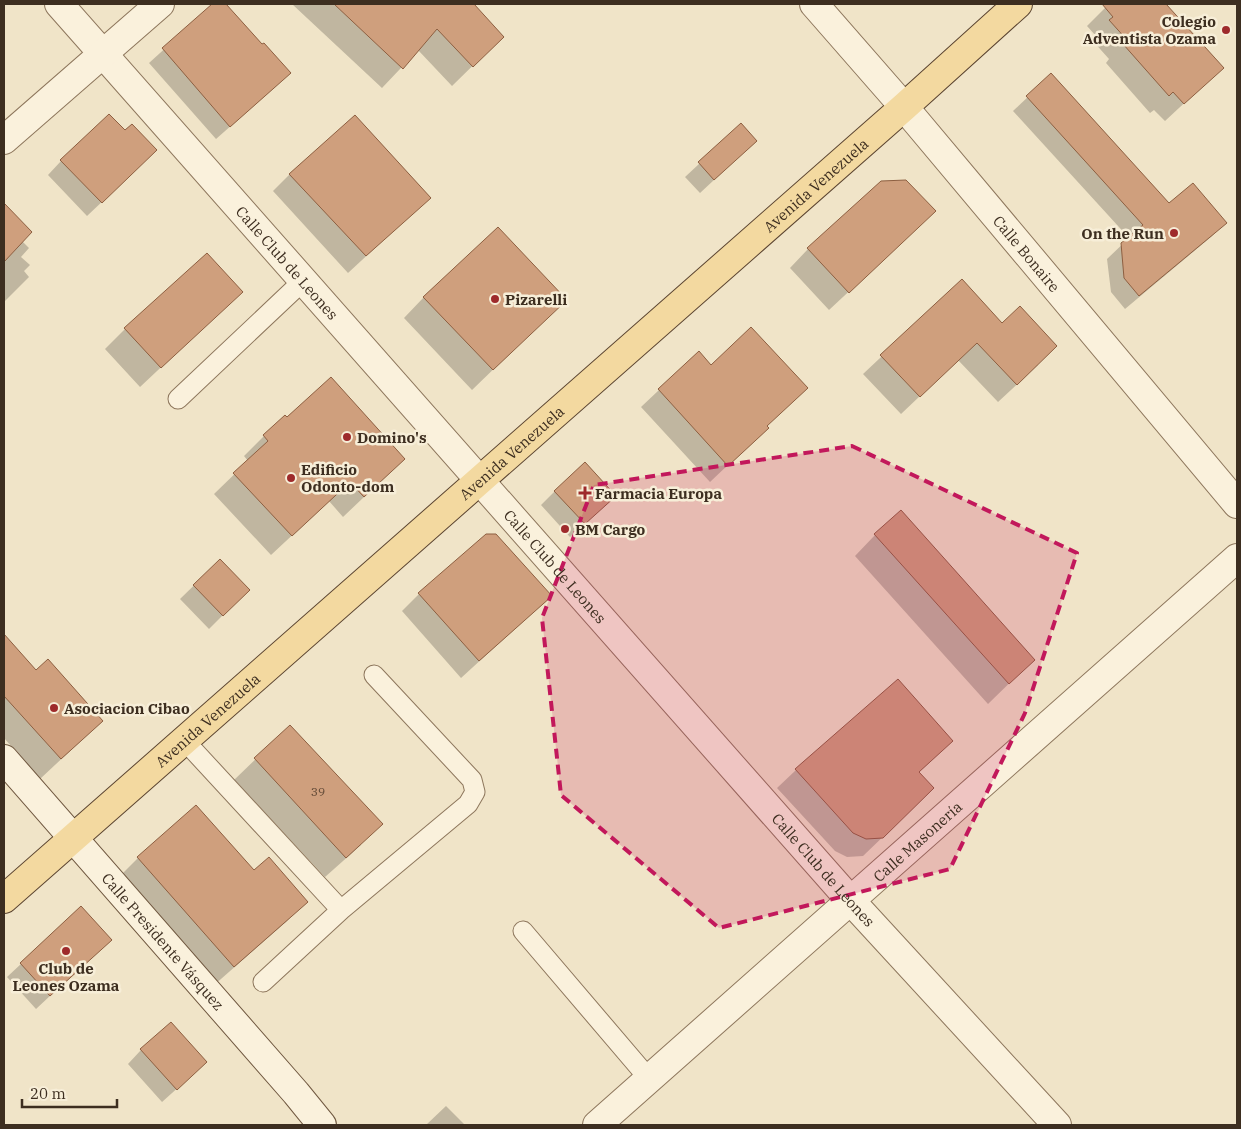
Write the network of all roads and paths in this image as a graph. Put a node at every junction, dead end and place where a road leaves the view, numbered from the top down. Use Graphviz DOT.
graph roads {
  1 [pos="59,4"];
  2 [pos="160,4"];
  3 [pos="814,4"];
  4 [pos="1018,4"];
  5 [pos="103,53"];
  6 [pos="904,107"];
  7 [pos="4,140"];
  8 [pos="304,280"];
  9 [pos="178,399"];
  10 [pos="480,480"];
  11 [pos="1237,504"];
  12 [pos="1237,558"];
  13 [pos="374,675"];
  14 [pos="184,740"];
  15 [pos="4,759"];
  16 [pos="73,837"];
  17 [pos="4,899"];
  18 [pos="850,901"];
  19 [pos="341,910"];
  20 [pos="523,931"];
  21 [pos="263,982"];
  22 [pos="650,1080"];
  23 [pos="322,1125"];
  24 [pos="597,1125"];
  25 [pos="1057,1125"];
  1 -- 5 [label="street, Calle Club de Leones"];
  2 -- 5 [label="street"];
  3 -- 6 [label="street, Calle Bonaire"];
  4 -- 6 [label="main road, Avenida Venezuela"];
  5 -- 7 [label="street"];
  5 -- 8 [label="street, Calle Club de Leones"];
  6 -- 10 [label="main road, Avenida Venezuela"];
  6 -- 11 [label="street, Calle Bonaire"];
  8 -- 9 [label="lane"];
  8 -- 10 [label="street, Calle Club de Leones"];
  10 -- 14 [label="main road, Avenida Venezuela"];
  10 -- 18 [label="street, Calle Club de Leones"];
  12 -- 18 [label="street, Calle Masonería"];
  13 -- 19 [label="lane"];
  14 -- 16 [label="main road, Avenida Venezuela"];
  14 -- 19 [label="lane"];
  15 -- 16 [label="street, Calle Presidente Vásquez"];
  16 -- 17 [label="main road, Avenida Venezuela"];
  16 -- 23 [label="street, Calle Presidente Vásquez"];
  18 -- 22 [label="street, Calle Masonería"];
  18 -- 25 [label="street, Calle Club de Leones"];
  19 -- 21 [label="lane"];
  20 -- 22 [label="lane"];
  22 -- 24 [label="street, Calle Masonería"];
}
